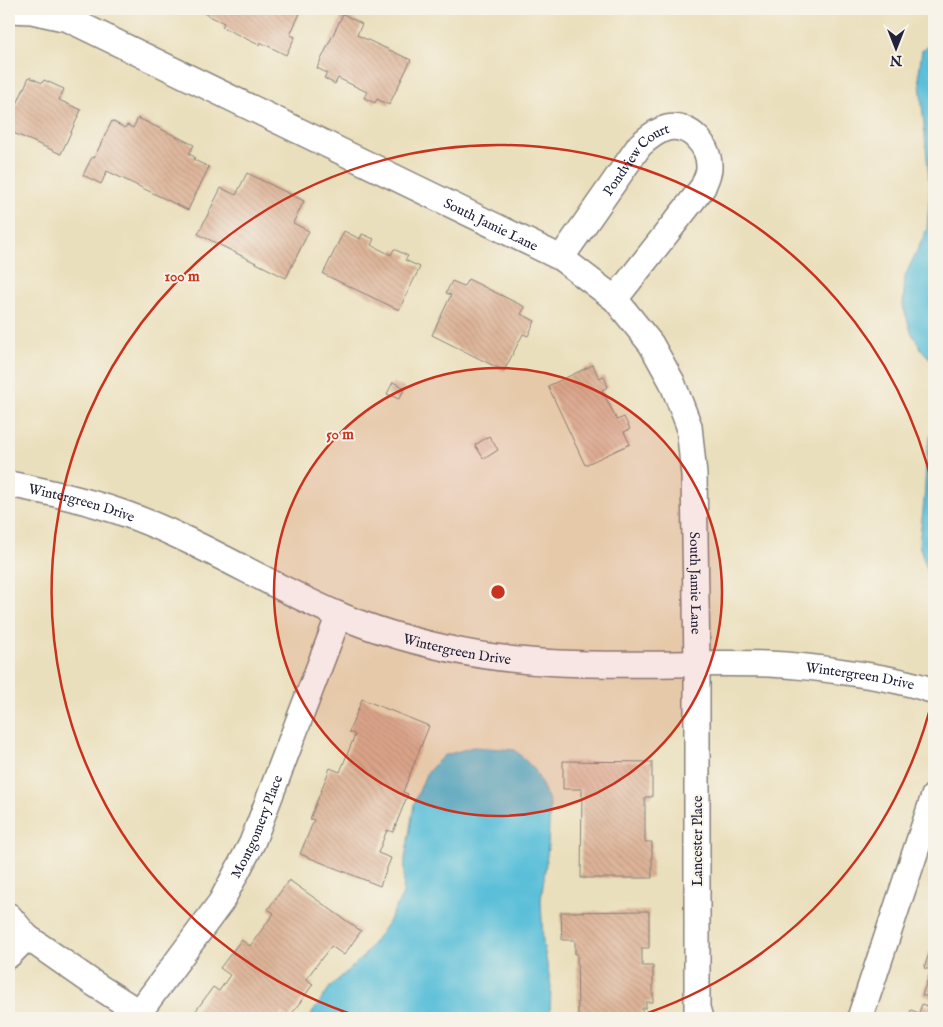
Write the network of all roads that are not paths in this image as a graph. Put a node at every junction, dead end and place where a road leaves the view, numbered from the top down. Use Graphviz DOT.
graph roads {
  1 [pos="9,10"];
  2 [pos="561,258"];
  3 [pos="615,299"];
  4 [pos="9,484"];
  5 [pos="339,615"];
  6 [pos="697,664"];
  7 [pos="934,690"];
  8 [pos="934,796"];
  9 [pos="9,916"];
  10 [pos="27,937"];
  11 [pos="9,955"];
  12 [pos="138,1016"];
  13 [pos="700,1018"];
  14 [pos="860,1018"];
  1 -- 2 [label="street, South Jamie Lane"];
  2 -- 3 [label="street, South Jamie Lane"];
  2 -- 3 [label="street, Pondview Court"];
  3 -- 6 [label="street, South Jamie Lane"];
  4 -- 5 [label="street, Wintergreen Drive"];
  5 -- 6 [label="street, Wintergreen Drive"];
  5 -- 12 [label="street, Montgomery Place"];
  6 -- 7 [label="street, Wintergreen Drive"];
  6 -- 13 [label="street, Lancester Place"];
  8 -- 14 [label="street"];
  9 -- 10 [label="street"];
  10 -- 11 [label="street"];
  10 -- 12 [label="street"];
}
